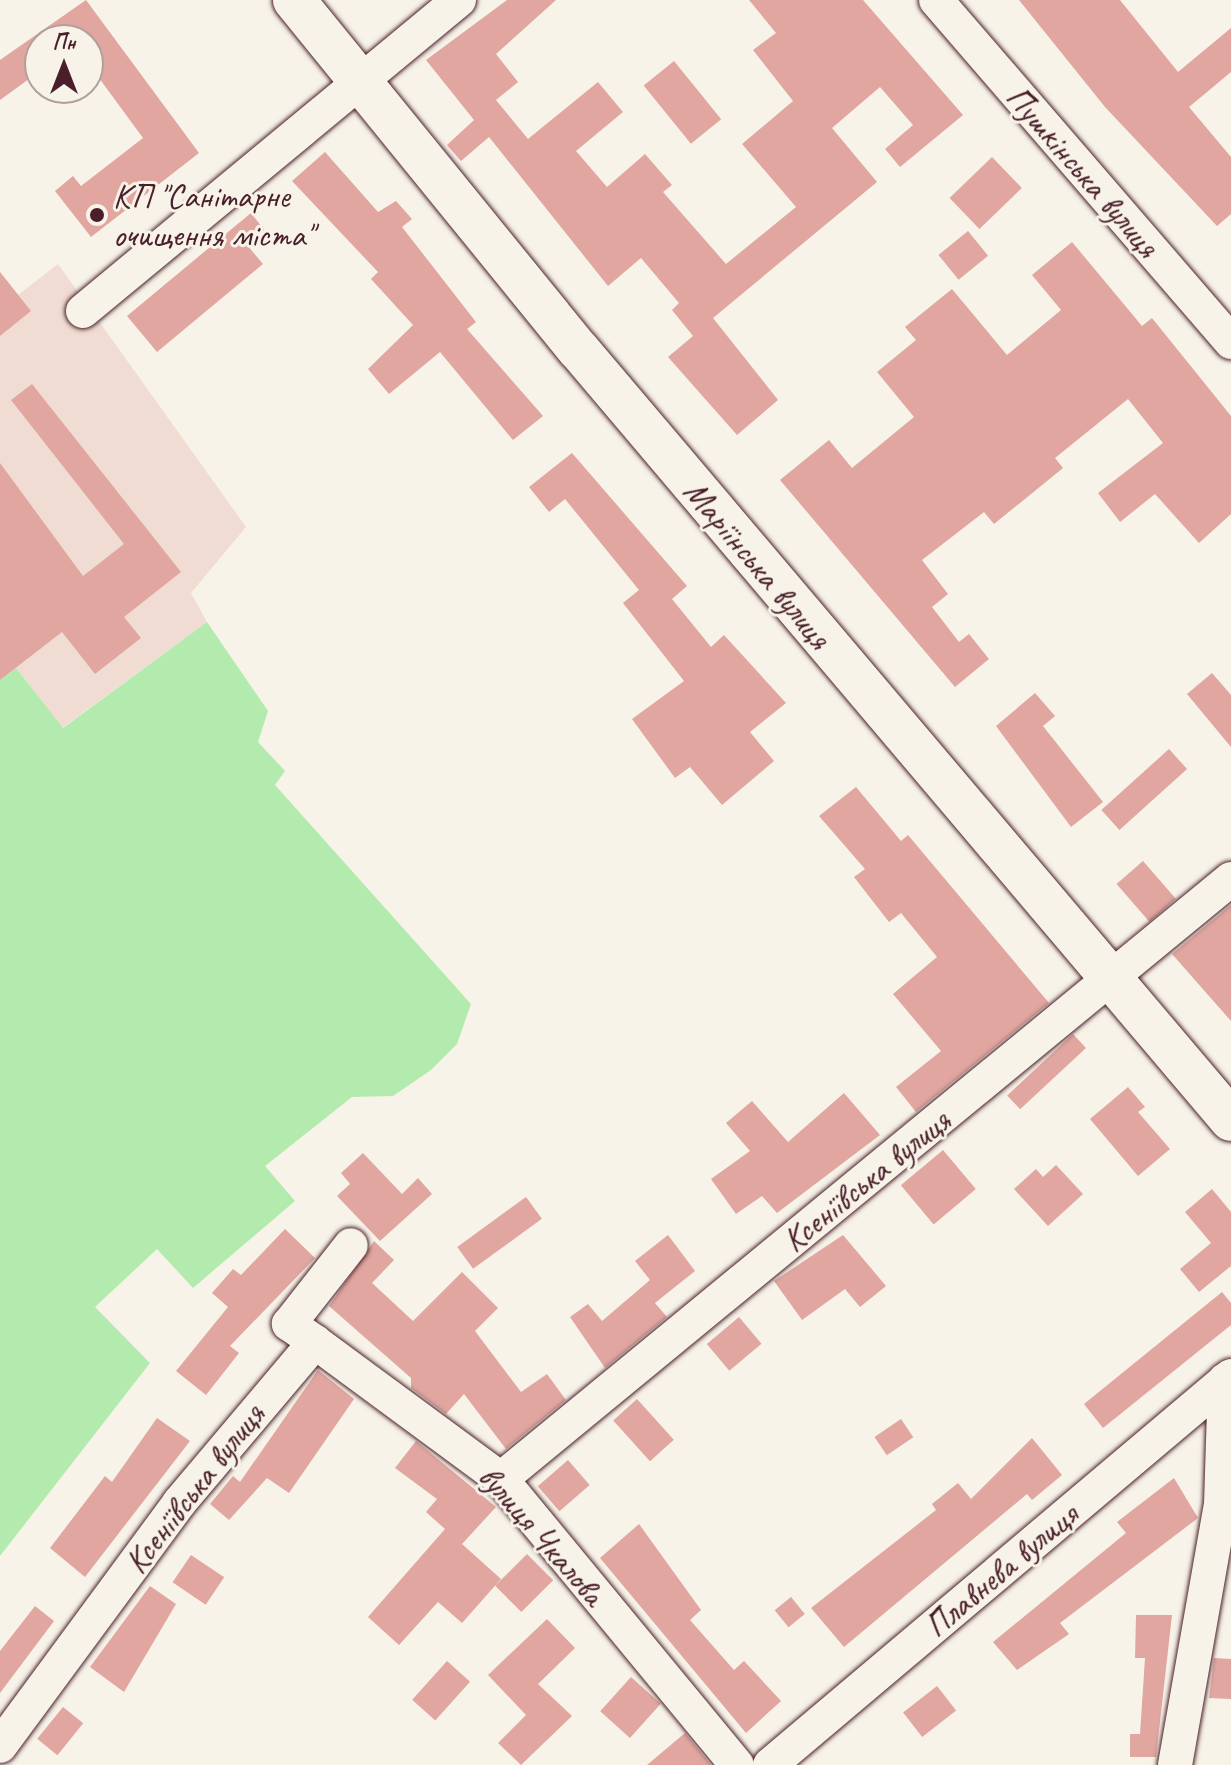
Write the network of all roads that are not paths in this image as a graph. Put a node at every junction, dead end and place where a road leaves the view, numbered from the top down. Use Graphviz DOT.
graph roads {
  1 [pos="294,0"];
  2 [pos="459,0"];
  3 [pos="936,0"];
  4 [pos="357,83"];
  5 [pos="83,311"];
  6 [pos="1231,342"];
  7 [pos="1231,879"];
  8 [pos="1111,979"];
  9 [pos="1231,1120"];
  10 [pos="351,1245"];
  11 [pos="315,1342"];
  12 [pos="1228,1378"];
  13 [pos="501,1479"];
  14 [pos="0,1746"];
  15 [pos="737,1765"];
  16 [pos="770,1765"];
  17 [pos="1175,1765"];
  1 -- 4 [label="main road, Маріїнська вулиця"];
  2 -- 4 [label="street"];
  3 -- 6 [label="street, Пушкінська вулиця"];
  4 -- 5 [label="street"];
  4 -- 8 [label="main road, Маріїнська вулиця"];
  7 -- 8 [label="street, Ксеніївська вулиця"];
  8 -- 9 [label="main road, Маріїнська вулиця"];
  8 -- 13 [label="street, Ксеніївська вулиця"];
  10 -- 11 [label="street"];
  11 -- 13 [label="street, вулиця Чкалова"];
  11 -- 14 [label="street, Ксеніївська вулиця"];
  12 -- 16 [label="street, Плавнева вулиця"];
  12 -- 17 [label="street"];
  13 -- 15 [label="street, вулиця Чкалова"];
}
